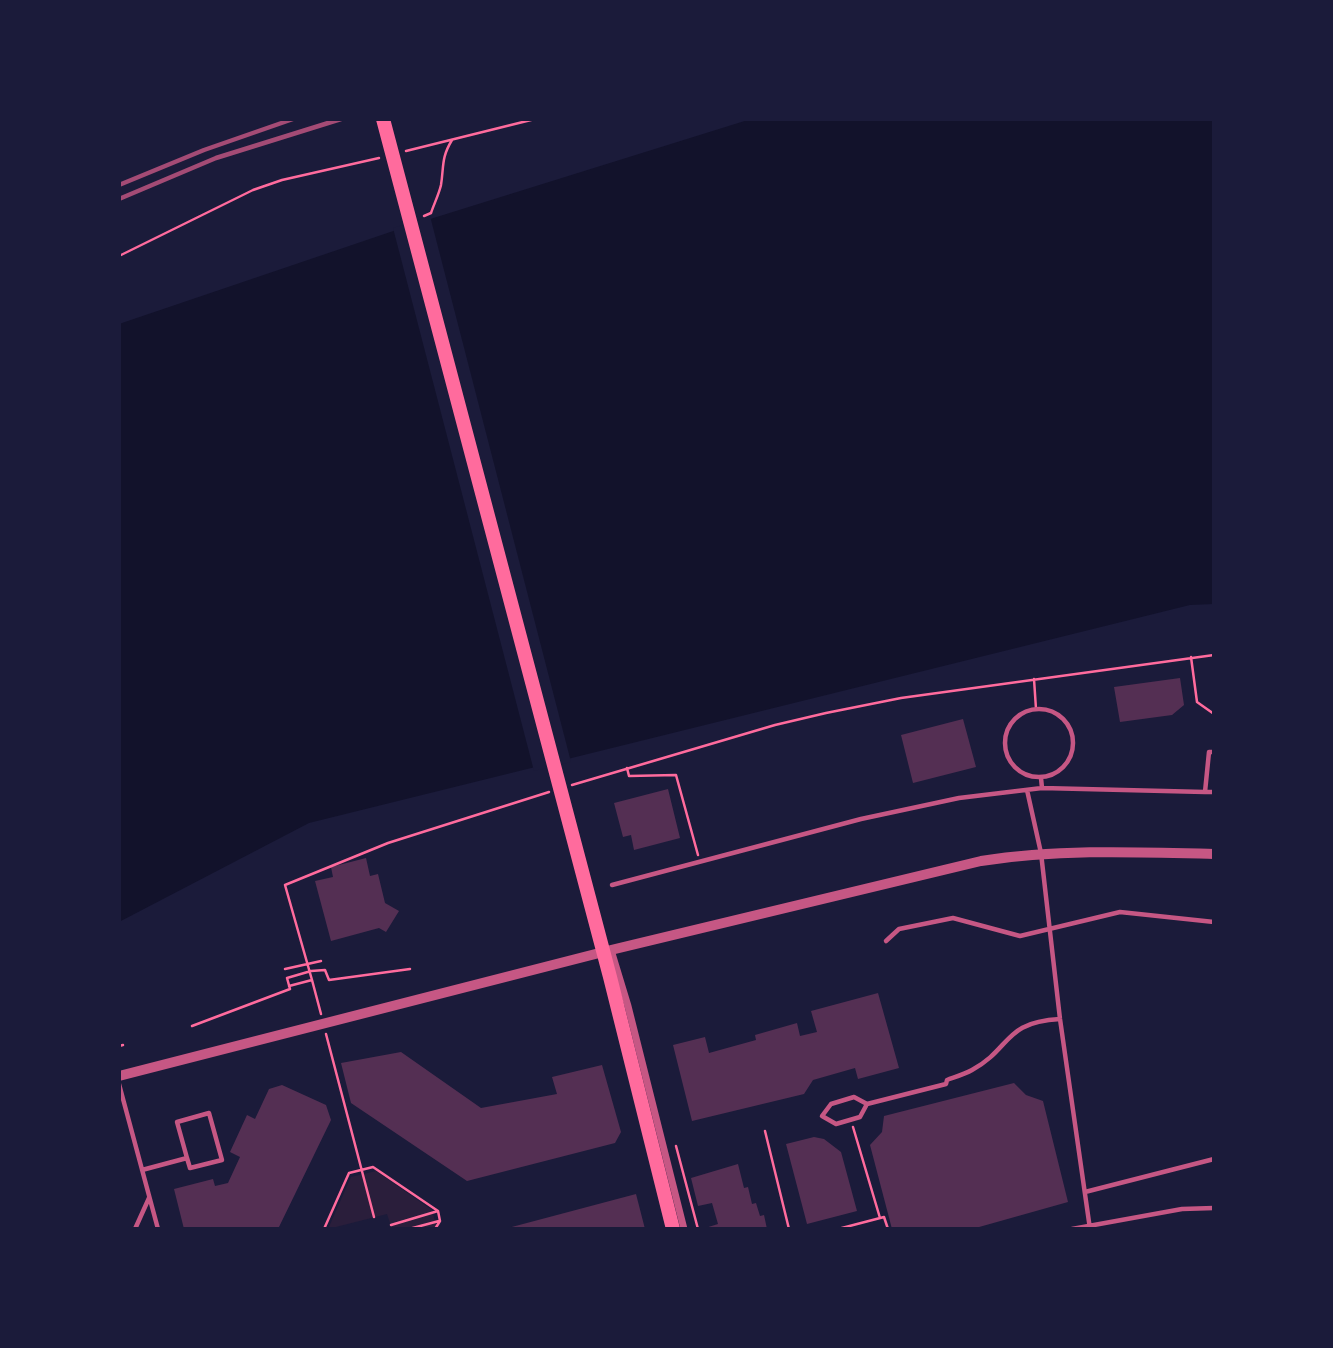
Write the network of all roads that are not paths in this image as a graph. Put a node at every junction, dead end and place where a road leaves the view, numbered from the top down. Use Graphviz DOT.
graph roads {
  1 [pos="383,119"];
  2 [pos="1214,752"];
  3 [pos="1041,778"];
  4 [pos="1042,788"];
  5 [pos="1027,790"];
  6 [pos="1205,792"];
  7 [pos="1214,792"];
  8 [pos="1041,853"];
  9 [pos="1211,856"];
  10 [pos="612,885"];
  11 [pos="1214,922"];
  12 [pos="1049,930"];
  13 [pos="886,941"];
  14 [pos="611,950"];
  15 [pos="1060,1019"];
  16 [pos="119,1076"];
  17 [pos="119,1084"];
  18 [pos="867,1104"];
  19 [pos="187,1158"];
  20 [pos="1214,1159"];
  21 [pos="142,1170"];
  22 [pos="1084,1192"];
  23 [pos="150,1197"];
  24 [pos="1214,1208"];
  25 [pos="1090,1227"];
  26 [pos="135,1229"];
  27 [pos="158,1229"];
  28 [pos="673,1229"];
  29 [pos="684,1229"];
  30 [pos="1072,1229"];
  1 -- 28 [label="main road"];
  2 -- 6 [label="lane"];
  3 -- 3 [label="lane"];
  3 -- 4 [label="lane"];
  4 -- 5 [label="lane"];
  4 -- 6 [label="lane"];
  5 -- 8 [label="lane"];
  5 -- 10 [label="lane"];
  6 -- 7 [label="lane"];
  8 -- 9 [label="street"];
  8 -- 12 [label="lane"];
  8 -- 14 [label="street"];
  11 -- 12 [label="lane"];
  12 -- 13 [label="lane"];
  12 -- 15 [label="lane"];
  14 -- 16 [label="street"];
  14 -- 29 [label="street"];
  15 -- 18 [label="lane"];
  15 -- 22 [label="lane"];
  17 -- 21 [label="lane"];
  18 -- 18 [label="lane"];
  19 -- 19 [label="lane"];
  19 -- 21 [label="lane"];
  20 -- 22 [label="lane"];
  21 -- 23 [label="lane"];
  22 -- 25 [label="lane"];
  23 -- 26 [label="lane"];
  23 -- 27 [label="lane"];
  24 -- 25 [label="lane"];
  25 -- 30 [label="lane"];
}
